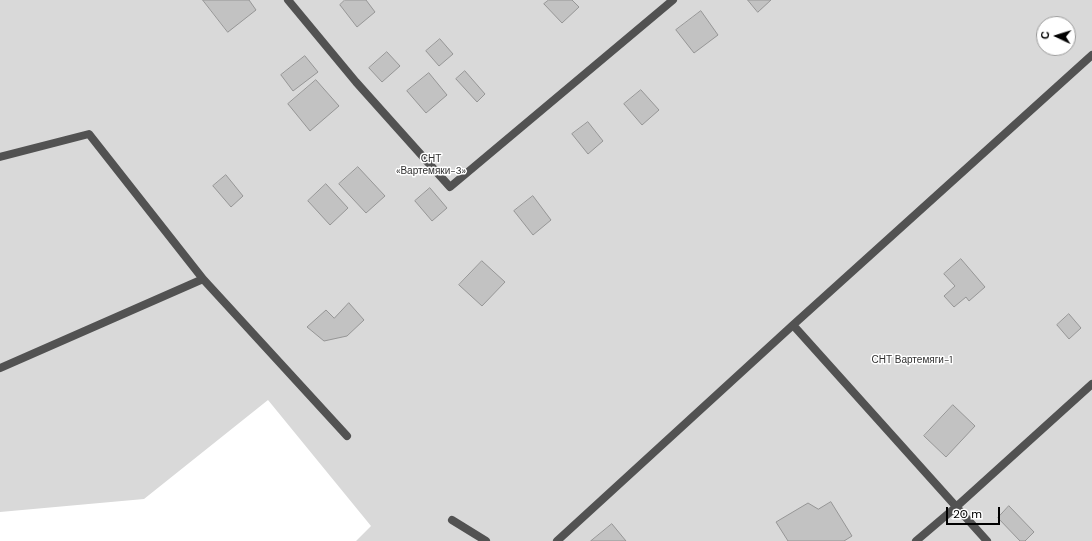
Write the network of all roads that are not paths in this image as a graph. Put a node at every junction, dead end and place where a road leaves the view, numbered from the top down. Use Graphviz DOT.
graph roads {
  1 [pos="288,0"];
  2 [pos="673,0"];
  3 [pos="1092,54"];
  4 [pos="0,157"];
  5 [pos="203,279"];
  6 [pos="793,325"];
  7 [pos="0,368"];
  8 [pos="1092,384"];
  9 [pos="347,436"];
  10 [pos="956,507"];
  11 [pos="452,520"];
  12 [pos="486,541"];
  13 [pos="557,541"];
  14 [pos="916,541"];
  15 [pos="987,541"];
  1 -- 2 [label="street"];
  3 -- 6 [label="street"];
  4 -- 5 [label="street"];
  5 -- 7 [label="street"];
  5 -- 9 [label="street"];
  6 -- 10 [label="street"];
  6 -- 13 [label="street"];
  8 -- 10 [label="street"];
  10 -- 14 [label="street"];
  10 -- 15 [label="street"];
  11 -- 12 [label="street"];
}
